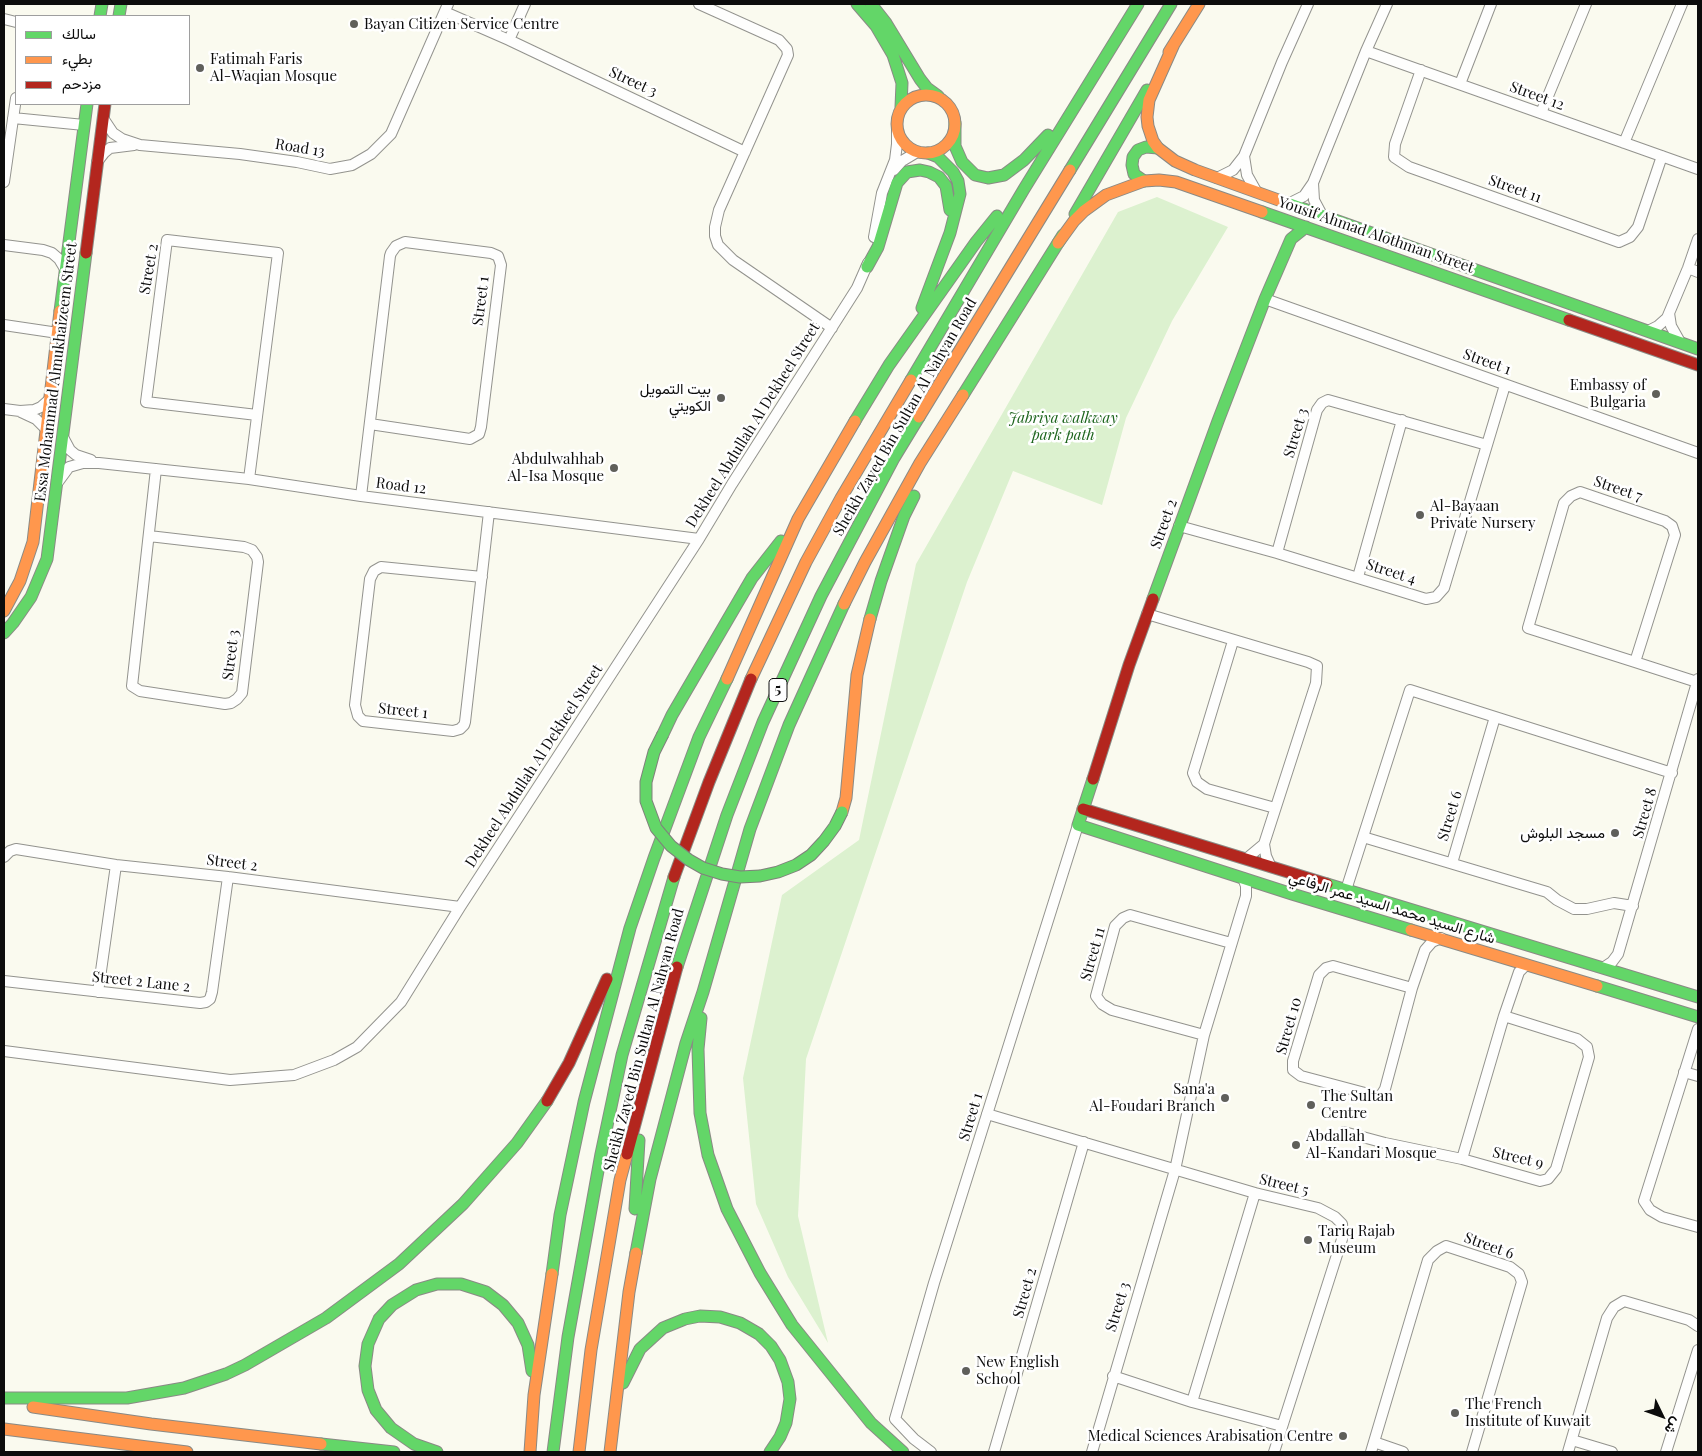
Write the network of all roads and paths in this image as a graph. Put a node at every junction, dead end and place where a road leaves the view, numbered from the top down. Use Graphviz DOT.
graph roads {
  1 [pos="525,4"];
  2 [pos="699,4"];
  3 [pos="857,4"];
  4 [pos="871,4"];
  5 [pos="1130,4"];
  6 [pos="1138,4"];
  7 [pos="1171,4"];
  8 [pos="1199,4"];
  9 [pos="1308,4"];
  10 [pos="1387,4"];
  11 [pos="1491,4"];
  12 [pos="1586,4"];
  13 [pos="1682,4"];
  14 [pos="446,8"];
  15 [pos="509,40"];
  16 [pos="1174,44"];
  17 [pos="1366,50"];
  18 [pos="1099,67"];
  19 [pos="1421,70"];
  20 [pos="1460,84"];
  21 [pos="1081,96"];
  22 [pos="938,97"];
  23 [pos="15,105"];
  24 [pos="87,105"];
  25 [pos="105,105"];
  26 [pos="901,108"];
  27 [pos="1541,113"];
  28 [pos="14,118"];
  29 [pos="103,118"];
  30 [pos="956,123"];
  31 [pos="84,125"];
  32 [pos="897,128"];
  33 [pos="7,132"];
  34 [pos="1624,143"];
  35 [pos="140,144"];
  36 [pos="1158,148"];
  37 [pos="745,152"];
  38 [pos="923,152"];
  39 [pos="1244,156"];
  40 [pos="1662,156"];
  41 [pos="97,162"];
  42 [pos="1698,169"];
  43 [pos="890,175"];
  44 [pos="1217,178"];
  45 [pos="1144,181"];
  46 [pos="4,182"];
  47 [pos="1313,184"];
  48 [pos="1024,189"];
  49 [pos="1256,191"];
  50 [pos="1290,203"];
  51 [pos="1322,215"];
  52 [pos="1287,220"];
  53 [pos="1306,227"];
  54 [pos="950,233"];
  55 [pos="1291,239"];
  56 [pos="1698,239"];
  57 [pos="69,240"];
  58 [pos="1058,243"];
  59 [pos="4,245"];
  60 [pos="43,250"];
  61 [pos="867,267"];
  62 [pos="65,269"];
  63 [pos="1693,270"];
  64 [pos="1265,299"];
  65 [pos="1669,313"];
  66 [pos="4,325"];
  67 [pos="832,328"];
  68 [pos="1648,330"];
  69 [pos="58,332"];
  70 [pos="912,332"];
  71 [pos="1680,342"];
  72 [pos="1698,349"];
  73 [pos="56,351"];
  74 [pos="74,352"];
  75 [pos="1698,365"];
  76 [pos="1505,384"];
  77 [pos="963,395"];
  78 [pos="50,399"];
  79 [pos="4,409"];
  80 [pos="20,411"];
  81 [pos="257,415"];
  82 [pos="1402,420"];
  83 [pos="370,424"];
  84 [pos="47,430"];
  85 [pos="63,437"];
  86 [pos="1487,444"];
  87 [pos="1698,452"];
  88 [pos="99,463"];
  89 [pos="156,469"];
  90 [pos="249,479"];
  91 [pos="58,482"];
  92 [pos="361,496"];
  93 [pos="489,512"];
  94 [pos="798,519"];
  95 [pos="1179,526"];
  96 [pos="51,530"];
  97 [pos="35,531"];
  98 [pos="149,536"];
  99 [pos="699,539"];
  100 [pos="30,552"];
  101 [pos="1277,553"];
  102 [pos="47,559"];
  103 [pos="482,577"];
  104 [pos="1358,577"];
  105 [pos="4,611"];
  106 [pos="1147,614"];
  107 [pos="4,633"];
  108 [pos="1233,640"];
  109 [pos="1634,662"];
  110 [pos="1698,680"];
  111 [pos="719,697"];
  112 [pos="1495,718"];
  113 [pos="1672,773"];
  114 [pos="689,797"];
  115 [pos="1083,808"];
  116 [pos="1276,808"];
  117 [pos="1078,825"];
  118 [pos="680,831"];
  119 [pos="1363,837"];
  120 [pos="1264,844"];
  121 [pos="4,857"];
  122 [pos="1246,859"];
  123 [pos="1452,863"];
  124 [pos="116,865"];
  125 [pos="1271,867"];
  126 [pos="228,877"];
  127 [pos="1243,878"];
  128 [pos="1261,884"];
  129 [pos="1346,890"];
  130 [pos="1292,894"];
  131 [pos="668,896"];
  132 [pos="1246,896"];
  133 [pos="1388,903"];
  134 [pos="1633,906"];
  135 [pos="460,907"];
  136 [pos="1403,926"];
  137 [pos="630,928"];
  138 [pos="1417,931"];
  139 [pos="1441,938"];
  140 [pos="1514,942"];
  141 [pos="1231,943"];
  142 [pos="1425,950"];
  143 [pos="1618,954"];
  144 [pos="1511,960"];
  145 [pos="1526,965"];
  146 [pos="1603,968"];
  147 [pos="1554,972"];
  148 [pos="1518,975"];
  149 [pos="1627,975"];
  150 [pos="4,981"];
  151 [pos="1652,983"];
  152 [pos="1412,988"];
  153 [pos="98,992"];
  154 [pos="703,992"];
  155 [pos="1698,997"];
  156 [pos="1697,1012"];
  157 [pos="1504,1016"];
  158 [pos="1698,1030"];
  159 [pos="1204,1035"];
  160 [pos="4,1051"];
  161 [pos="1684,1072"];
  162 [pos="1698,1076"];
  163 [pos="641,1100"];
  164 [pos="987,1114"];
  165 [pos="1344,1132"];
  166 [pos="1084,1142"];
  167 [pos="1462,1159"];
  168 [pos="1174,1170"];
  169 [pos="1256,1193"];
  170 [pos="1698,1226"];
  171 [pos="629,1292"];
  172 [pos="1698,1326"];
  173 [pos="1698,1350"];
  174 [pos="1113,1376"];
  175 [pos="534,1395"];
  176 [pos="4,1398"];
  177 [pos="1192,1402"];
  178 [pos="4,1403"];
  179 [pos="614,1405"];
  180 [pos="151,1424"];
  181 [pos="1282,1426"];
  182 [pos="4,1429"];
  183 [pos="1572,1440"];
  184 [pos="1372,1447"];
  185 [pos="187,1452"];
  186 [pos="301,1452"];
  187 [pos="394,1452"];
  188 [pos="437,1452"];
  189 [pos="530,1452"];
  190 [pos="553,1452"];
  191 [pos="579,1452"];
  192 [pos="610,1452"];
  193 [pos="770,1452"];
  194 [pos="903,1452"];
  195 [pos="931,1452"];
  196 [pos="994,1452"];
  197 [pos="1092,1452"];
  198 [pos="1274,1452"];
  199 [pos="1403,1452"];
  200 [pos="1472,1452"];
  201 [pos="1568,1452"];
  202 [pos="1612,1452"];
  203 [pos="1666,1452"];
  1 -- 15 [label="street"];
  2 -- 37 [label="street"];
  3 -- 26 [label="main road"];
  4 -- 22 [label="main road"];
  5 -- 18 [label="main road"];
  6 -- 18 [label="main road, Sheikh Zayed Bin Sultan Al Nahyan Road / 5"];
  7 -- 163 [label="main road, Sheikh Zayed Bin Sultan Al Nahyan Road / 5"];
  8 -- 16 [label="main road"];
  9 -- 39 [label="street"];
  10 -- 17 [label="street"];
  11 -- 20 [label="street"];
  12 -- 27 [label="street"];
  13 -- 34 [label="street"];
  14 -- 15 [label="street, Street 3"];
  14 -- 35 [label="street, Road 13"];
  15 -- 37 [label="street, Street 3"];
  16 -- 36 [label="main road"];
  16 -- 58 [label="main road"];
  17 -- 19 [label="street, Street 12"];
  17 -- 47 [label="street"];
  18 -- 21 [label="main road, Sheikh Zayed Bin Sultan Al Nahyan Road / 5"];
  19 -- 20 [label="street, Street 12"];
  19 -- 40 [label="street, Street 11"];
  20 -- 27 [label="street, Street 12"];
  21 -- 30 [label="main road"];
  21 -- 48 [label="main road, Sheikh Zayed Bin Sultan Al Nahyan Road / 5"];
  22 -- 26 [label="main road"];
  22 -- 30 [label="main road"];
  23 -- 28 [label="street"];
  24 -- 31 [label="main road, Essa Mohammad Almukhaizeem Street"];
  25 -- 29 [label="main road, Essa Mohammad Almukhaizeem Street"];
  26 -- 32 [label="main road"];
  27 -- 34 [label="street, Street 12"];
  28 -- 31 [label="street"];
  28 -- 33 [label="street"];
  29 -- 35 [label="street, Road 13"];
  29 -- 41 [label="main road, Essa Mohammad Almukhaizeem Street"];
  30 -- 38 [label="main road"];
  31 -- 57 [label="main road, Essa Mohammad Almukhaizeem Street"];
  32 -- 38 [label="main road"];
  32 -- 43 [label="street, Dekheel Abdullah Al Dekheel Street"];
  33 -- 46 [label="street"];
  34 -- 40 [label="street, Street 12"];
  35 -- 41 [label="street, Road 13"];
  36 -- 44 [label="main road, Yousif Ahmad Alothman Street"];
  36 -- 45 [label="main road"];
  37 -- 67 [label="street"];
  38 -- 43 [label="street, Dekheel Abdullah Al Dekheel Street"];
  38 -- 54 [label="main road"];
  39 -- 44 [label="street"];
  39 -- 49 [label="street"];
  40 -- 42 [label="street, Street 12"];
  41 -- 74 [label="main road, Essa Mohammad Almukhaizeem Street"];
  43 -- 61 [label="street, Dekheel Abdullah Al Dekheel Street"];
  44 -- 49 [label="main road, Yousif Ahmad Alothman Street"];
  45 -- 52 [label="main road, Yousif Ahmad Alothman Street"];
  45 -- 58 [label="main road, Yousif Ahmad Alothman Street"];
  47 -- 50 [label="street"];
  47 -- 51 [label="street"];
  48 -- 70 [label="main road"];
  48 -- 131 [label="main road, Sheikh Zayed Bin Sultan Al Nahyan Road / 5"];
  49 -- 50 [label="main road, Yousif Ahmad Alothman Street"];
  50 -- 51 [label="main road, Yousif Ahmad Alothman Street"];
  51 -- 68 [label="main road, Yousif Ahmad Alothman Street"];
  52 -- 53 [label="main road, Yousif Ahmad Alothman Street"];
  52 -- 55 [label="main road"];
  53 -- 55 [label="main road, Street 2"];
  53 -- 75 [label="main road, Yousif Ahmad Alothman Street"];
  54 -- 61 [label="main road"];
  54 -- 70 [label="main road"];
  55 -- 64 [label="main road, Street 2"];
  56 -- 63 [label="street"];
  57 -- 60 [label="street"];
  57 -- 62 [label="main road, Essa Mohammad Almukhaizeem Street"];
  58 -- 77 [label="main road"];
  59 -- 60 [label="street"];
  60 -- 62 [label="street"];
  61 -- 67 [label="street, Dekheel Abdullah Al Dekheel Street"];
  62 -- 69 [label="main road, Essa Mohammad Almukhaizeem Street"];
  63 -- 65 [label="street"];
  64 -- 76 [label="street, Street 1"];
  64 -- 95 [label="main road, Street 2"];
  65 -- 68 [label="street"];
  65 -- 71 [label="street"];
  66 -- 69 [label="street"];
  67 -- 99 [label="street, Dekheel Abdullah Al Dekheel Street"];
  68 -- 71 [label="main road, Yousif Ahmad Alothman Street"];
  69 -- 73 [label="main road, Essa Mohammad Almukhaizeem Street"];
  70 -- 94 [label="main road"];
  71 -- 72 [label="main road, Yousif Ahmad Alothman Street"];
  73 -- 74 [label="main road"];
  73 -- 78 [label="main road, Essa Mohammad Almukhaizeem Street"];
  74 -- 85 [label="main road, Essa Mohammad Almukhaizeem Street"];
  76 -- 86 [label="street, Street 4"];
  76 -- 87 [label="street, Street 1"];
  77 -- 94 [label="main road, bridge"];
  77 -- 154 [label="main road"];
  78 -- 80 [label="street"];
  78 -- 84 [label="main road, Essa Mohammad Almukhaizeem Street"];
  79 -- 80 [label="street"];
  80 -- 84 [label="street"];
  81 -- 81 [label="street, Street 2"];
  81 -- 90 [label="street, Street 2"];
  82 -- 86 [label="street, Street 3"];
  82 -- 101 [label="street, Street 3"];
  82 -- 104 [label="street"];
  83 -- 83 [label="street, Street 1"];
  83 -- 92 [label="street, Street 1"];
  84 -- 97 [label="main road, Essa Mohammad Almukhaizeem Street"];
  85 -- 88 [label="street, Road 12"];
  85 -- 91 [label="main road, Essa Mohammad Almukhaizeem Street"];
  86 -- 104 [label="street, Street 4"];
  88 -- 89 [label="street, Road 12"];
  88 -- 91 [label="street, Road 12"];
  89 -- 90 [label="street, Road 12"];
  89 -- 98 [label="street, Street 3"];
  90 -- 92 [label="street, Road 12"];
  91 -- 96 [label="main road, Essa Mohammad Almukhaizeem Street"];
  92 -- 93 [label="street, Road 12"];
  93 -- 99 [label="street, Road 12"];
  93 -- 103 [label="street, Street 1"];
  94 -- 111 [label="main road"];
  95 -- 101 [label="street, Street 4"];
  95 -- 106 [label="main road, Street 2"];
  96 -- 97 [label="main road"];
  96 -- 102 [label="main road, Essa Mohammad Almukhaizeem Street"];
  97 -- 100 [label="main road, Essa Mohammad Almukhaizeem Street"];
  98 -- 98 [label="street, Street 3"];
  99 -- 135 [label="street, Dekheel Abdullah Al Dekheel Street"];
  100 -- 102 [label="main road"];
  100 -- 105 [label="main road, Essa Mohammad Almukhaizeem Street"];
  101 -- 104 [label="street, Street 4"];
  102 -- 107 [label="main road, Essa Mohammad Almukhaizeem Street"];
  103 -- 103 [label="street, Street 1"];
  106 -- 108 [label="street"];
  106 -- 115 [label="main road, Street 2"];
  108 -- 116 [label="street"];
  108 -- 116 [label="street"];
  109 -- 109 [label="street, Street 7"];
  109 -- 110 [label="street, Street 7"];
  110 -- 113 [label="street, Street 8"];
  111 -- 114 [label="main road"];
  111 -- 137 [label="main road"];
  112 -- 113 [label="street"];
  112 -- 119 [label="street"];
  112 -- 123 [label="street, Street 6"];
  113 -- 134 [label="street, Street 8"];
  115 -- 117 [label="main road, Street 2"];
  115 -- 122 [label="main road, شارع السيد محمد السيد عمر الرفاعي"];
  116 -- 120 [label="street"];
  117 -- 127 [label="main road, شارع السيد محمد السيد عمر الرفاعي"];
  117 -- 164 [label="street, Street 1"];
  118 -- 131 [label="main road"];
  119 -- 123 [label="street, Street 6"];
  119 -- 129 [label="street"];
  120 -- 122 [label="street"];
  120 -- 125 [label="street"];
  121 -- 124 [label="street, Street 2"];
  122 -- 125 [label="main road, شارع السيد محمد السيد عمر الرفاعي"];
  123 -- 134 [label="street"];
  124 -- 126 [label="street, Street 2"];
  124 -- 153 [label="street"];
  125 -- 129 [label="main road, شارع السيد محمد السيد عمر الرفاعي"];
  126 -- 135 [label="street, Street 2"];
  126 -- 153 [label="street, Street 2 Lane 2"];
  127 -- 128 [label="main road, شارع السيد محمد السيد عمر الرفاعي"];
  127 -- 132 [label="street"];
  128 -- 130 [label="main road, شارع السيد محمد السيد عمر الرفاعي"];
  128 -- 132 [label="street"];
  129 -- 133 [label="main road, شارع السيد محمد السيد عمر الرفاعي"];
  130 -- 133 [label="main road"];
  130 -- 136 [label="main road, شارع السيد محمد السيد عمر الرفاعي"];
  131 -- 190 [label="main road, Sheikh Zayed Bin Sultan Al Nahyan Road / 5"];
  132 -- 141 [label="street"];
  133 -- 140 [label="main road, شارع السيد محمد السيد عمر الرفاعي"];
  134 -- 143 [label="street, Street 8"];
  135 -- 160 [label="street, Dekheel Abdullah Al Dekheel Street"];
  136 -- 138 [label="main road, شارع السيد محمد السيد عمر الرفاعي"];
  136 -- 140 [label="main road"];
  137 -- 175 [label="main road"];
  137 -- 176 [label="main road"];
  138 -- 139 [label="main road, شارع السيد محمد السيد عمر الرفاعي"];
  138 -- 142 [label="street"];
  139 -- 142 [label="street"];
  139 -- 144 [label="main road, شارع السيد محمد السيد عمر الرفاعي"];
  140 -- 146 [label="main road, شارع السيد محمد السيد عمر الرفاعي"];
  141 -- 159 [label="street"];
  141 -- 159 [label="street, Street 11"];
  142 -- 152 [label="street, Street 10"];
  143 -- 146 [label="street, Street 8"];
  143 -- 149 [label="street"];
  144 -- 145 [label="main road, شارع السيد محمد السيد عمر الرفاعي"];
  144 -- 148 [label="street"];
  145 -- 147 [label="main road, شارع السيد محمد السيد عمر الرفاعي"];
  145 -- 148 [label="street"];
  146 -- 149 [label="main road, شارع السيد محمد السيد عمر الرفاعي"];
  147 -- 151 [label="main road"];
  147 -- 156 [label="main road, شارع السيد محمد السيد عمر الرفاعي"];
  148 -- 157 [label="street"];
  149 -- 151 [label="main road, شارع السيد محمد السيد عمر الرفاعي"];
  150 -- 153 [label="street, Street 2 Lane 2"];
  151 -- 155 [label="main road, شارع السيد محمد السيد عمر الرفاعي"];
  152 -- 152 [label="street, Street 10"];
  154 -- 171 [label="main road"];
  154 -- 194 [label="main road"];
  156 -- 158 [label="street"];
  157 -- 167 [label="street"];
  157 -- 167 [label="street, Street 9"];
  158 -- 161 [label="street"];
  159 -- 168 [label="street"];
  161 -- 162 [label="street"];
  161 -- 170 [label="street"];
  163 -- 171 [label="main road"];
  163 -- 191 [label="main road, Sheikh Zayed Bin Sultan Al Nahyan Road / 5"];
  164 -- 166 [label="street, Street 5"];
  164 -- 195 [label="street, Street 1"];
  165 -- 167 [label="street"];
  166 -- 168 [label="street, Street 5"];
  166 -- 196 [label="street, Street 2"];
  168 -- 169 [label="street, Street 5"];
  168 -- 174 [label="street, Street 3"];
  169 -- 177 [label="street"];
  169 -- 181 [label="street, Street 5"];
  171 -- 179 [label="main road"];
  172 -- 183 [label="street"];
  173 -- 203 [label="street"];
  174 -- 177 [label="street"];
  174 -- 197 [label="street, Street 3"];
  175 -- 188 [label="main road"];
  175 -- 189 [label="main road"];
  177 -- 181 [label="street"];
  178 -- 180 [label="main road"];
  179 -- 192 [label="main road"];
  179 -- 193 [label="main road"];
  180 -- 186 [label="main road"];
  180 -- 187 [label="main road"];
  181 -- 198 [label="street, Street 5"];
  182 -- 185 [label="main road"];
  183 -- 201 [label="street"];
  183 -- 202 [label="street"];
  184 -- 199 [label="street, Street 6"];
  184 -- 200 [label="street, Street 6"];
}
